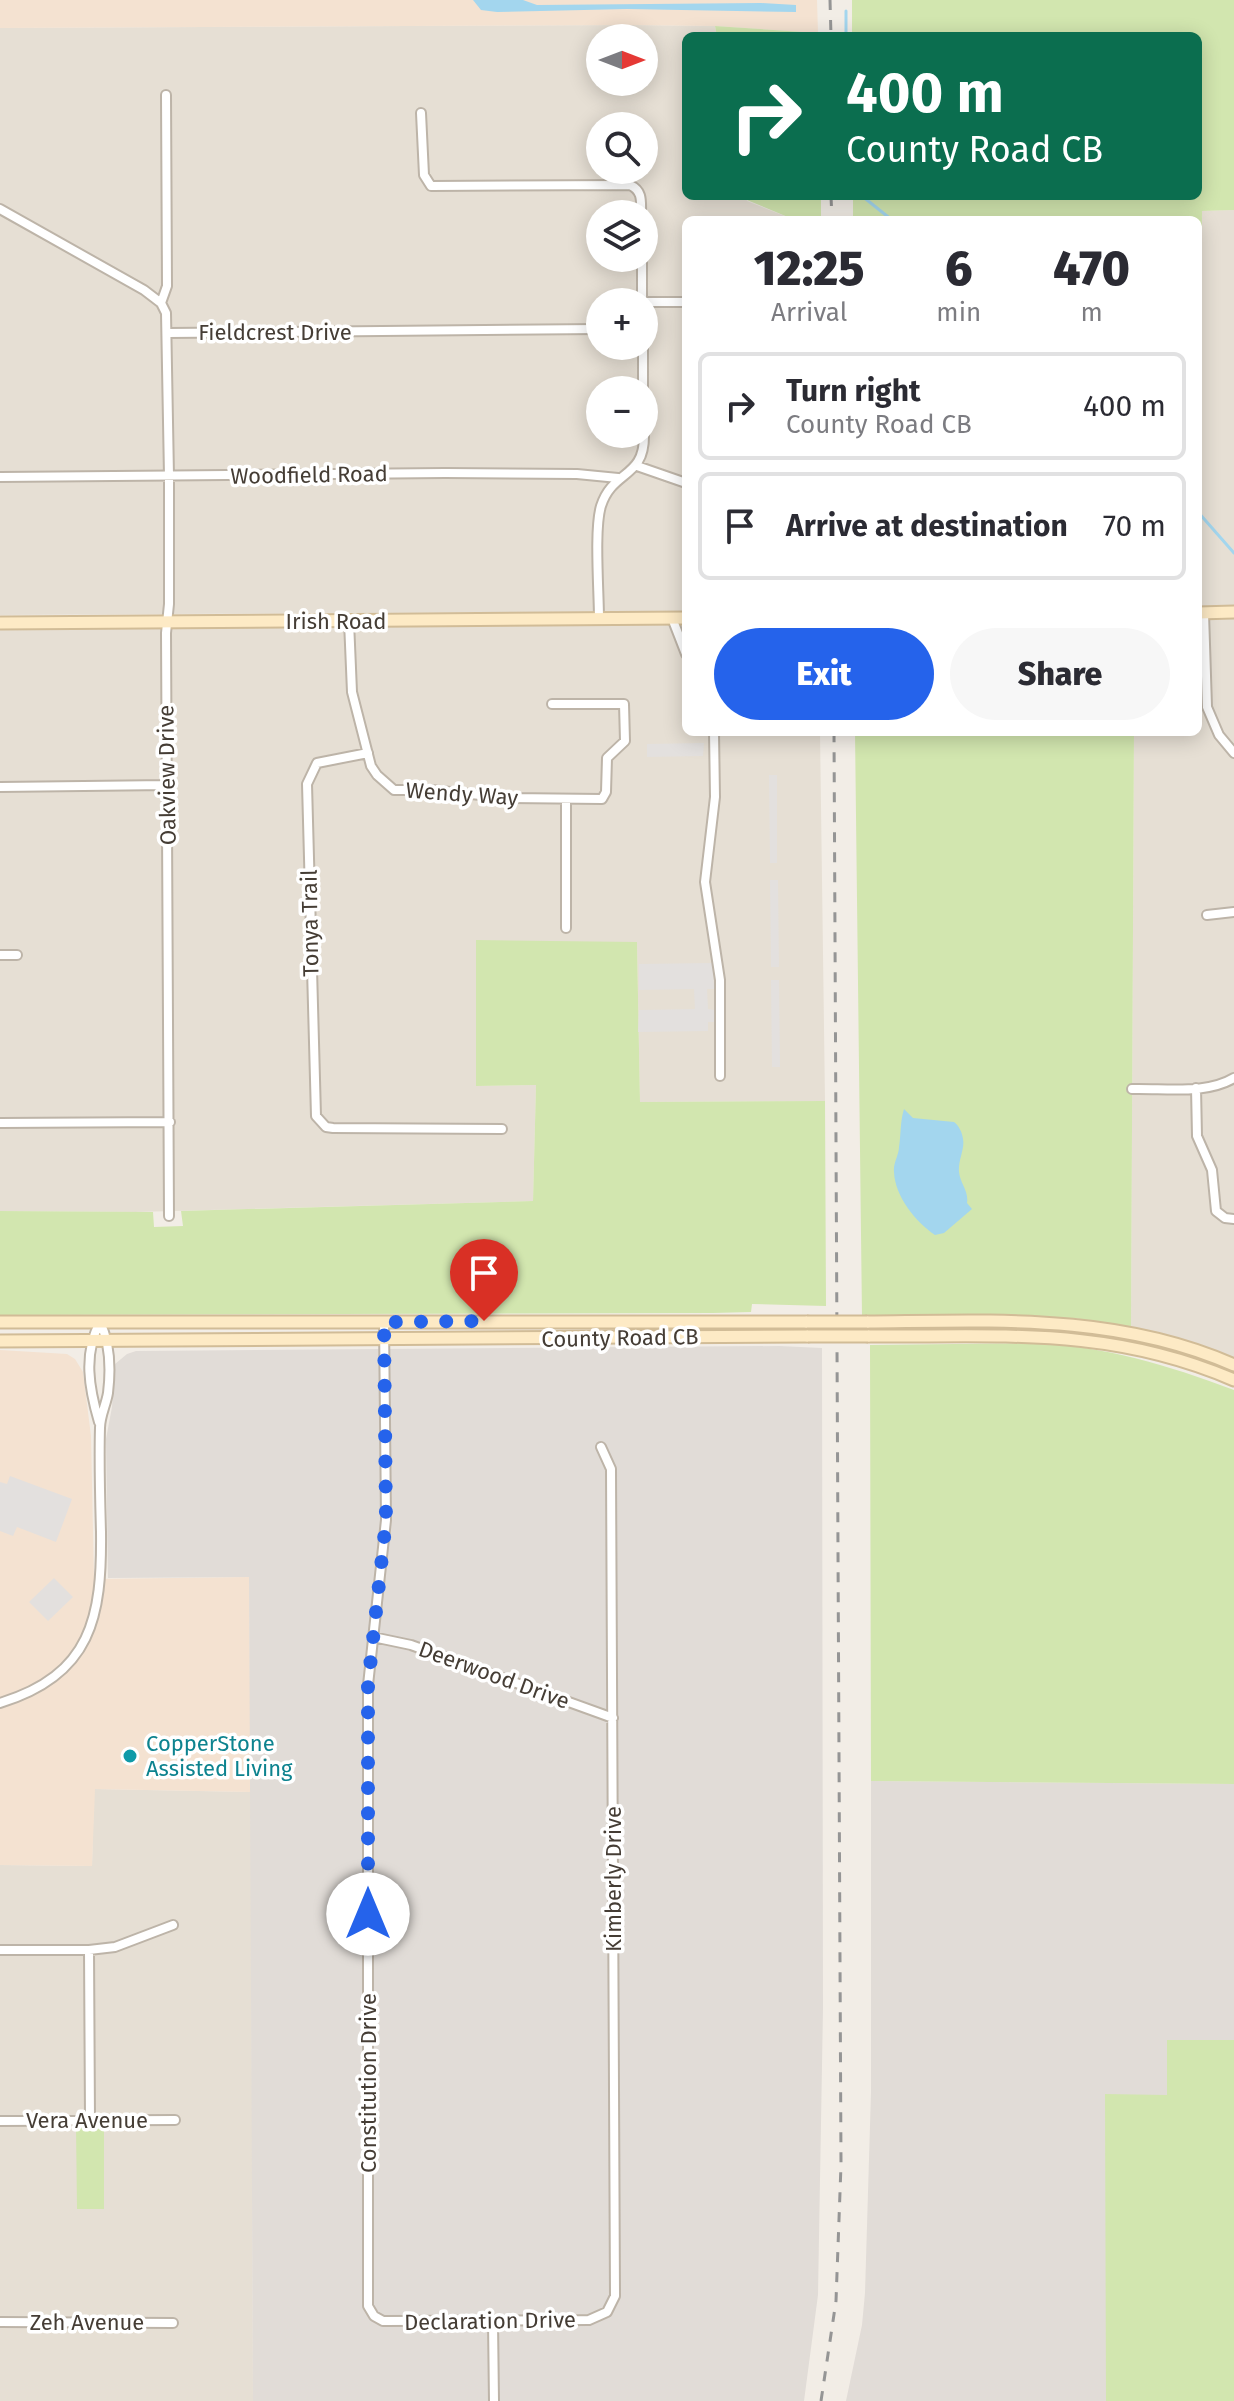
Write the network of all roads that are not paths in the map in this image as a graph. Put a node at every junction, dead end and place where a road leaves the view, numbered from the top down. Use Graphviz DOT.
graph roads {
  1 [pos="166,95"];
  2 [pos="421,113"];
  3 [pos="641,200"];
  4 [pos="0,209"];
  5 [pos="658,302"];
  6 [pos="682,302"];
  7 [pos="161,303"];
  8 [pos="586,329"];
  9 [pos="168,333"];
  10 [pos="643,448"];
  11 [pos="637,466"];
  12 [pos="169,476"];
  13 [pos="0,477"];
  14 [pos="618,478"];
  15 [pos="682,482"];
  16 [pos="1234,612"];
  17 [pos="1202,613"];
  18 [pos="672,618"];
  19 [pos="682,618"];
  20 [pos="599,619"];
  21 [pos="349,621"];
  22 [pos="167,622"];
  23 [pos="0,623"];
  24 [pos="1202,629"];
  25 [pos="682,644"];
  26 [pos="552,704"];
  27 [pos="714,736"];
  28 [pos="368,753"];
  29 [pos="1234,753"];
  30 [pos="167,785"];
  31 [pos="0,787"];
  32 [pos="566,799"];
  33 [pos="1234,912"];
  34 [pos="1207,915"];
  35 [pos="566,928"];
  36 [pos="0,955"];
  37 [pos="17,955"];
  38 [pos="720,1076"];
  39 [pos="1234,1078"];
  40 [pos="1196,1088"];
  41 [pos="1132,1089"];
  42 [pos="170,1122"];
  43 [pos="0,1123"];
  44 [pos="502,1129"];
  45 [pos="169,1216"];
  46 [pos="1234,1219"];
  47 [pos="0,1322"];
  48 [pos="100,1322"];
  49 [pos="384,1322"];
  50 [pos="109,1340"];
  51 [pos="384,1340"];
  52 [pos="0,1341"];
  53 [pos="90,1341"];
  54 [pos="1234,1365"];
  55 [pos="1234,1380"];
  56 [pos="100,1423"];
  57 [pos="601,1447"];
  58 [pos="373,1637"];
  59 [pos="0,1703"];
  60 [pos="613,1718"];
  61 [pos="173,1925"];
  62 [pos="0,1950"];
  63 [pos="89,1950"];
  64 [pos="90,2119"];
  65 [pos="175,2120"];
  66 [pos="0,2121"];
  67 [pos="607,2312"];
  68 [pos="374,2316"];
  69 [pos="0,2322"];
  70 [pos="493,2322"];
  71 [pos="173,2323"];
  72 [pos="494,2401"];
  1 -- 7 [label="street"];
  2 -- 3 [label="street"];
  4 -- 7 [label="street"];
  5 -- 6 [label="street"];
  7 -- 9 [label="street, Fieldcrest Drive"];
  8 -- 9 [label="street, Fieldcrest Drive"];
  9 -- 12 [label="street, Oakview Drive"];
  10 -- 11 [label="street"];
  11 -- 14 [label="street"];
  11 -- 15 [label="street"];
  12 -- 13 [label="street, Woodfield Road"];
  12 -- 14 [label="street, Woodfield Road"];
  12 -- 22 [label="street, Oakview Drive"];
  14 -- 20 [label="street"];
  16 -- 17 [label="main road"];
  18 -- 19 [label="main road, Irish Road"];
  18 -- 20 [label="main road, Irish Road"];
  18 -- 25 [label="street"];
  20 -- 21 [label="main road, Irish Road"];
  21 -- 22 [label="main road, Irish Road"];
  21 -- 28 [label="street, Wendy Way"];
  22 -- 23 [label="main road, Irish Road"];
  22 -- 30 [label="street, Oakview Drive"];
  24 -- 29 [label="street"];
  26 -- 32 [label="street, Wendy Way"];
  27 -- 38 [label="street"];
  28 -- 32 [label="street, Wendy Way"];
  28 -- 44 [label="street, Tonya Trail"];
  30 -- 31 [label="street"];
  30 -- 42 [label="street, Oakview Drive"];
  32 -- 35 [label="street"];
  33 -- 34 [label="street"];
  36 -- 37 [label="street"];
  39 -- 40 [label="street"];
  40 -- 41 [label="street"];
  40 -- 46 [label="street"];
  42 -- 43 [label="street"];
  42 -- 45 [label="street, Oakview Drive"];
  47 -- 48 [label="main road, County Road CB"];
  48 -- 49 [label="main road, County Road CB"];
  48 -- 50 [label="street"];
  48 -- 53 [label="street"];
  49 -- 51 [label="street, Constitution Drive"];
  49 -- 54 [label="main road, County Road CB, bridge"];
  50 -- 51 [label="main road, County Road CB"];
  50 -- 53 [label="main road, County Road CB"];
  50 -- 56 [label="street"];
  51 -- 55 [label="main road, County Road CB, bridge"];
  51 -- 58 [label="street, Constitution Drive"];
  52 -- 53 [label="main road, County Road CB"];
  53 -- 56 [label="street"];
  56 -- 59 [label="street"];
  57 -- 60 [label="street, Kimberly Drive"];
  58 -- 60 [label="street, Deerwood Drive"];
  58 -- 68 [label="street, Constitution Drive"];
  60 -- 67 [label="street, Kimberly Drive"];
  61 -- 63 [label="street"];
  62 -- 63 [label="street"];
  63 -- 64 [label="street"];
  64 -- 65 [label="street, Vera Avenue"];
  64 -- 66 [label="street, Vera Avenue"];
  67 -- 70 [label="street, Declaration Drive"];
  68 -- 70 [label="street, Declaration Drive"];
  69 -- 71 [label="street, Zeh Avenue"];
  70 -- 72 [label="street"];
}
